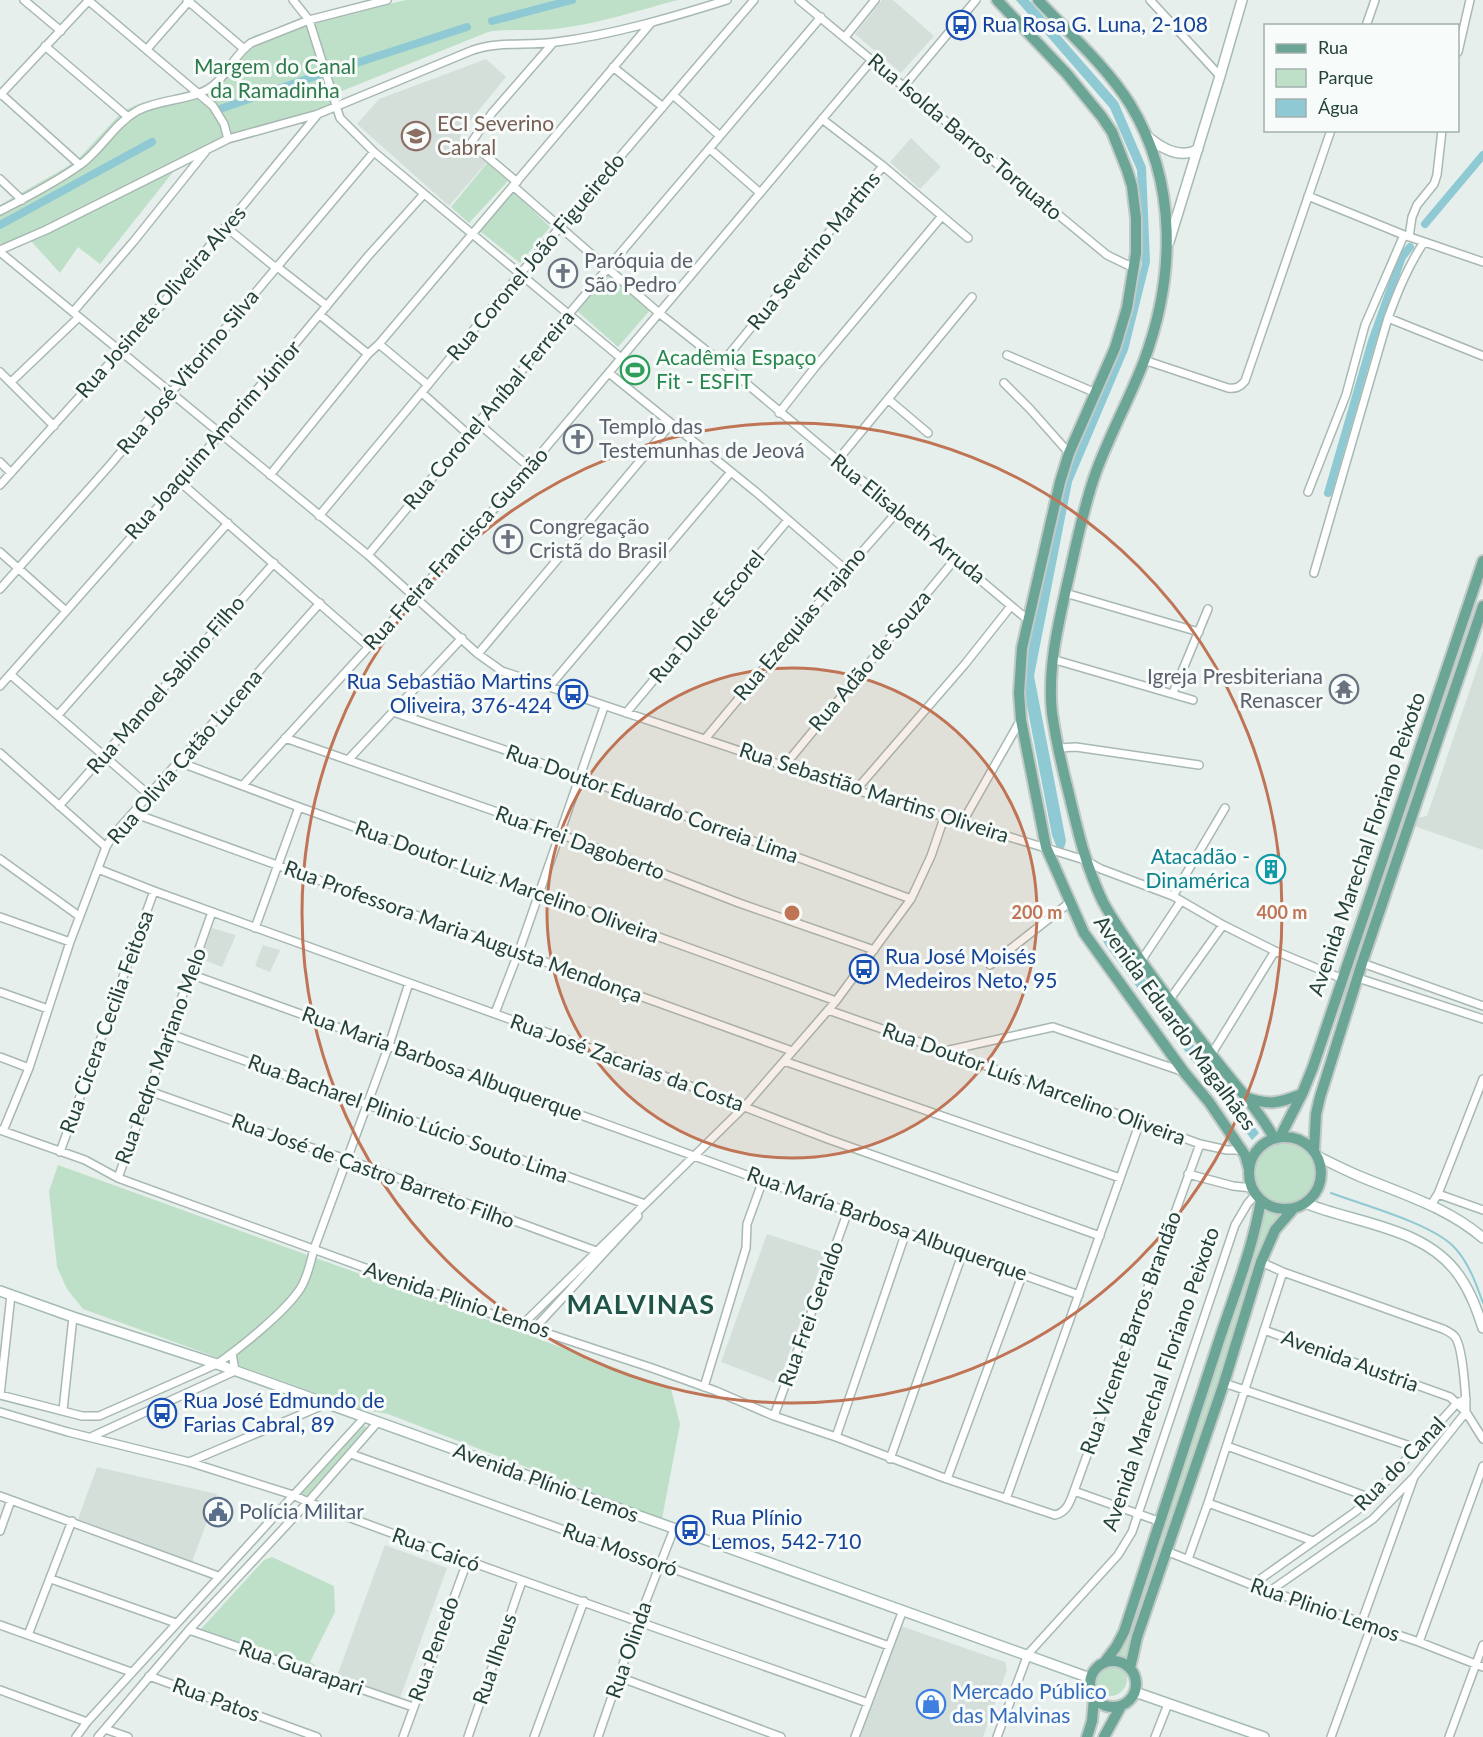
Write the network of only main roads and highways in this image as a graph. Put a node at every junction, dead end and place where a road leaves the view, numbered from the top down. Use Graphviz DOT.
graph roads {
  1 [pos="997,0"];
  2 [pos="1038,0"];
  3 [pos="1242,0"];
  4 [pos="1147,136"];
  5 [pos="1198,149"];
  6 [pos="1168,242"];
  7 [pos="1483,561"];
  8 [pos="1483,606"];
  9 [pos="1302,1094"];
  10 [pos="1244,1096"];
  11 [pos="1277,1138"];
  12 [pos="1315,1153"];
  13 [pos="1249,1169"];
  14 [pos="1256,1194"];
  15 [pos="1305,1203"];
  16 [pos="1294,1208"];
  17 [pos="1483,1238"];
  18 [pos="0,1291"];
  19 [pos="1483,1328"];
  20 [pos="1104,1663"];
  21 [pos="1130,1668"];
  22 [pos="1090,1678"];
  23 [pos="1135,1692"];
  24 [pos="1094,1698"];
  25 [pos="1121,1706"];
  26 [pos="1087,1737"];
  27 [pos="1104,1737"];
  28 [pos="1264,1737"];
  1 -- 13 [label="main road, Avenida Eduardo Magalhães"];
  2 -- 4 [label="main road, Avenida Eduardo Magalhães"];
  3 -- 5 [label="main road"];
  4 -- 5 [label="main road"];
  4 -- 6 [label="main road, Avenida Eduardo Magalhães"];
  5 -- 6 [label="main road"];
  6 -- 10 [label="main road, Avenida Eduardo Magalhães"];
  7 -- 9 [label="main road, Avenida Marechal Floriano Peixoto"];
  8 -- 12 [label="main road, Avenida Marechal Floriano Peixoto"];
  9 -- 10 [label="main road"];
  9 -- 11 [label="main road, Avenida Marechal Floriano Peixoto"];
  10 -- 11 [label="main road, Avenida Eduardo Magalhães"];
  11 -- 12 [label="main road"];
  11 -- 13 [label="main road"];
  12 -- 15 [label="main road"];
  12 -- 17 [label="main road"];
  13 -- 14 [label="main road"];
  14 -- 16 [label="main road"];
  14 -- 20 [label="main road, Avenida Marechal Floriano Peixoto"];
  15 -- 16 [label="main road"];
  15 -- 19 [label="main road"];
  16 -- 21 [label="main road"];
  18 -- 22 [label="main road, Avenida Plínio Lemos"];
  20 -- 21 [label="main road"];
  20 -- 22 [label="main road"];
  21 -- 23 [label="main road"];
  22 -- 24 [label="main road"];
  23 -- 25 [label="main road"];
  23 -- 28 [label="main road"];
  24 -- 25 [label="main road"];
  24 -- 26 [label="main road"];
  25 -- 27 [label="main road"];
}
